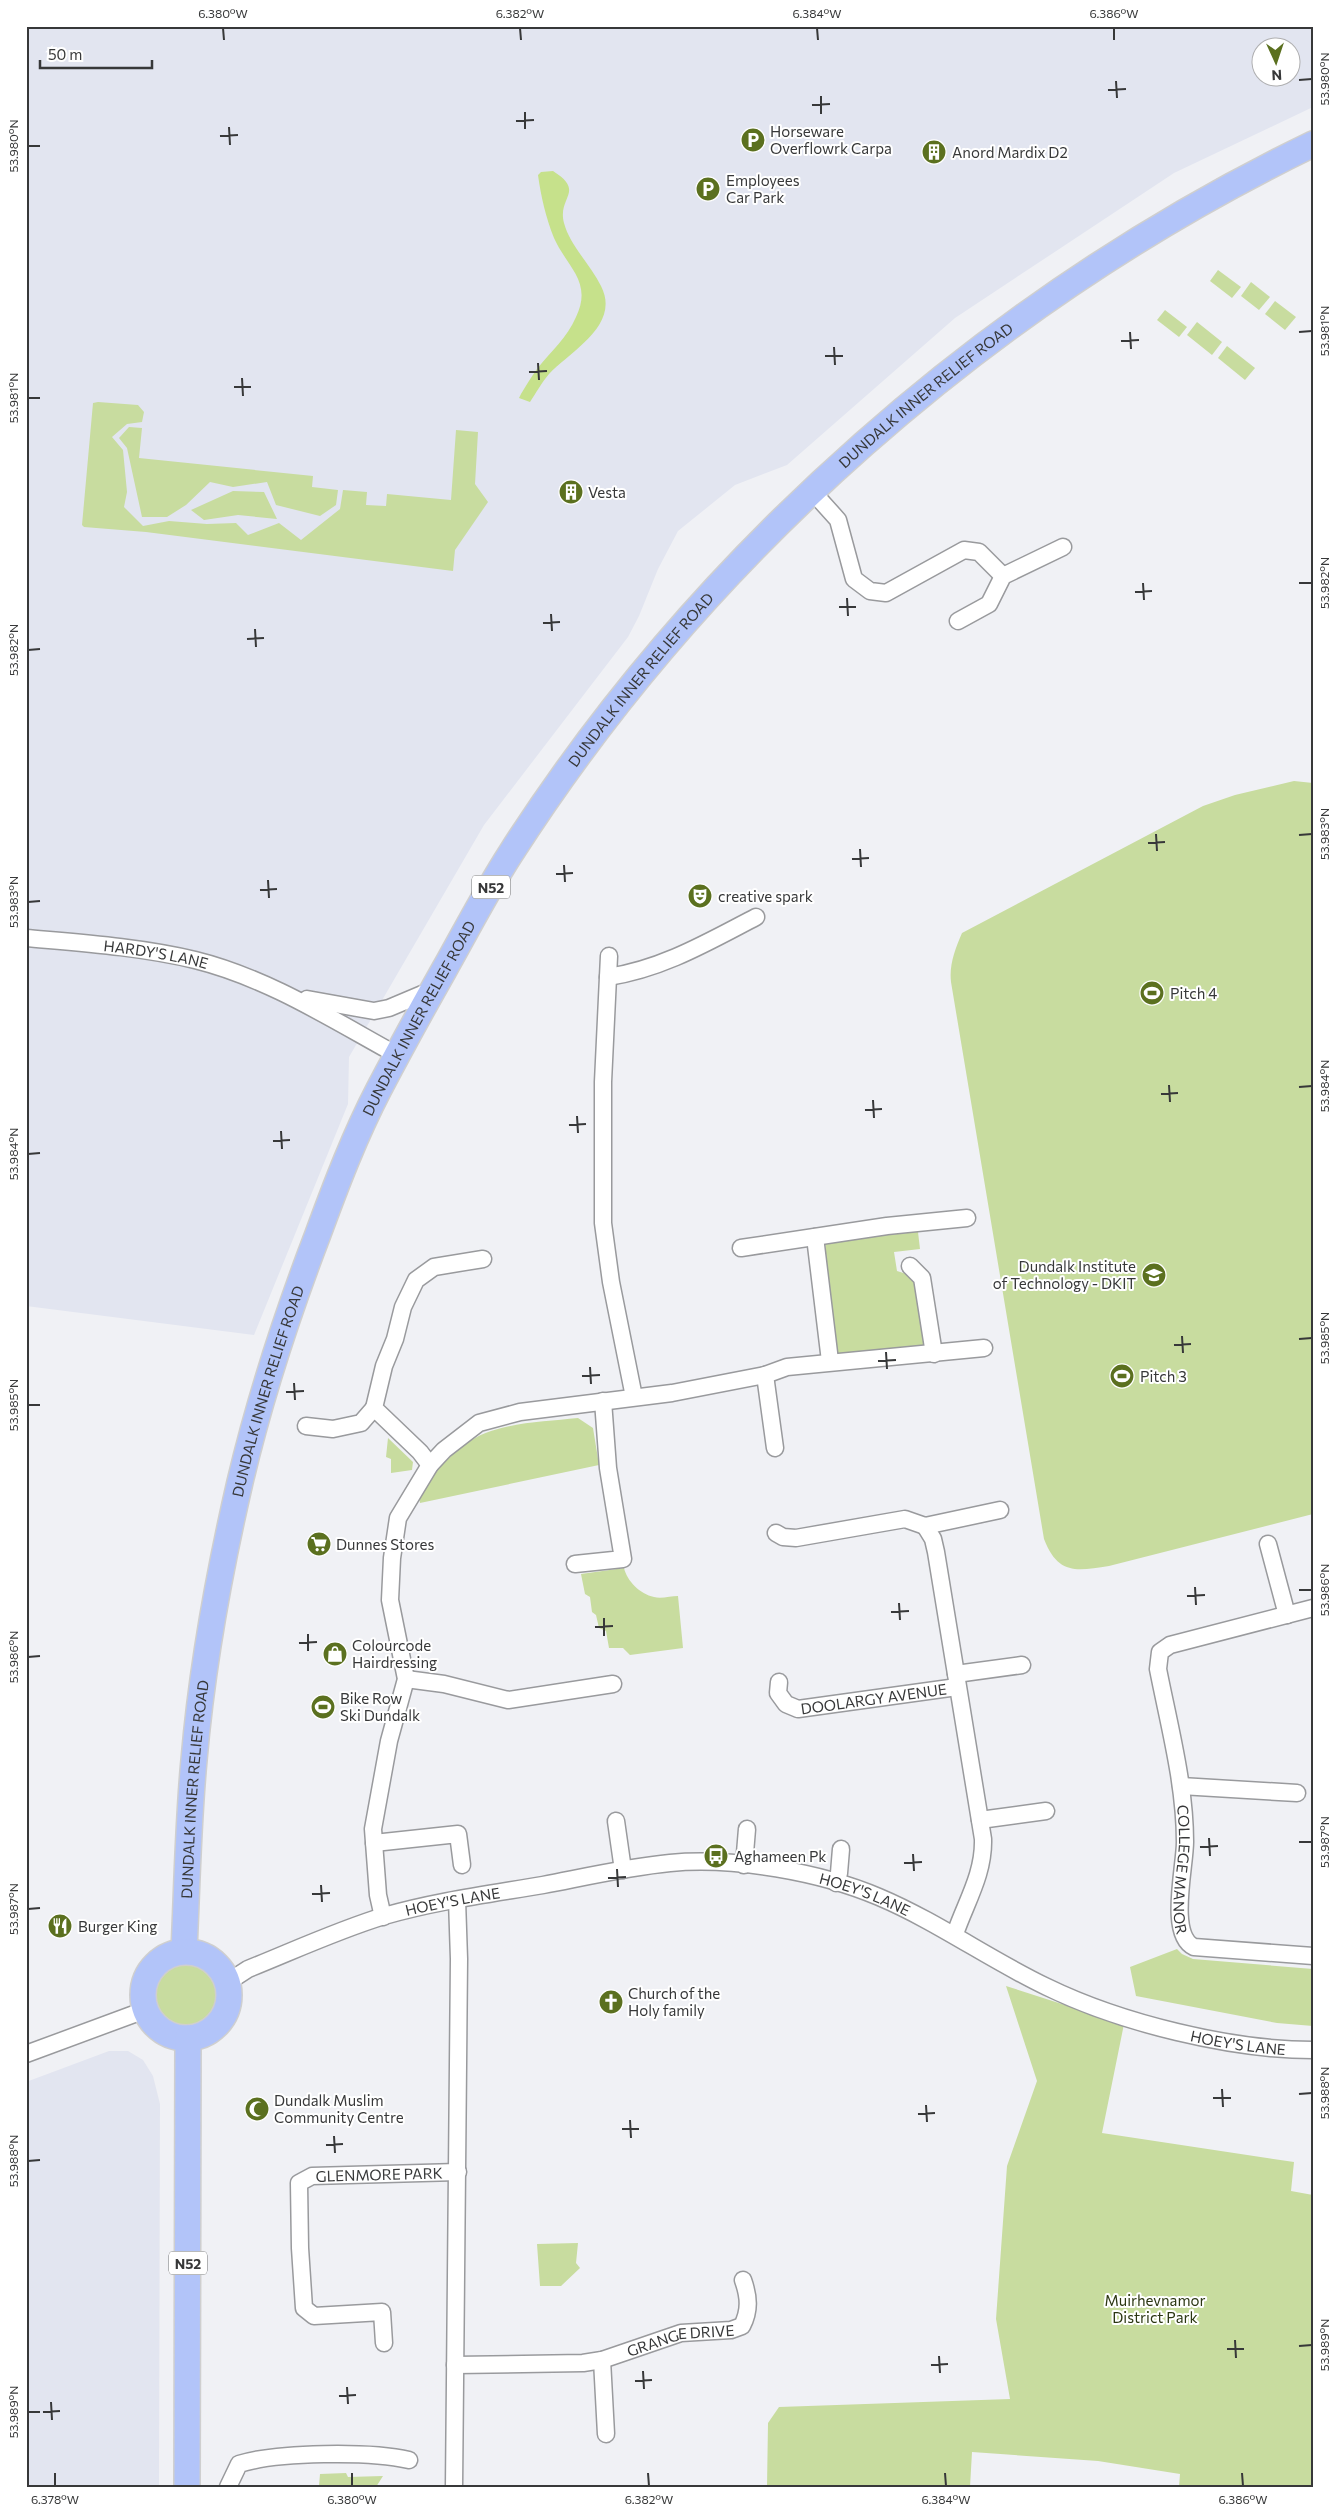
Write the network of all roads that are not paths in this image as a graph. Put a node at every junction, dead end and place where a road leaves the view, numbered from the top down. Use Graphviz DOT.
graph roads {
  1 [pos="1313,144"];
  2 [pos="812,491"];
  3 [pos="1064,547"];
  4 [pos="1003,576"];
  5 [pos="958,621"];
  6 [pos="756,917"];
  7 [pos="26,938"];
  8 [pos="609,956"];
  9 [pos="608,977"];
  10 [pos="434,989"];
  11 [pos="281,992"];
  12 [pos="398,1055"];
  13 [pos="967,1218"];
  14 [pos="815,1237"];
  15 [pos="741,1248"];
  16 [pos="483,1259"];
  17 [pos="910,1266"];
  18 [pos="984,1348"];
  19 [pos="934,1354"];
  20 [pos="830,1362"];
  21 [pos="765,1375"];
  22 [pos="634,1397"];
  23 [pos="603,1401"];
  24 [pos="374,1408"];
  25 [pos="306,1426"];
  26 [pos="775,1448"];
  27 [pos="430,1466"];
  28 [pos="1000,1510"];
  29 [pos="925,1526"];
  30 [pos="776,1533"];
  31 [pos="1268,1544"];
  32 [pos="575,1564"];
  33 [pos="1313,1608"];
  34 [pos="1286,1615"];
  35 [pos="1022,1665"];
  36 [pos="406,1679"];
  37 [pos="956,1681"];
  38 [pos="779,1682"];
  39 [pos="613,1684"];
  40 [pos="1181,1786"];
  41 [pos="1297,1793"];
  42 [pos="1046,1811"];
  43 [pos="980,1820"];
  44 [pos="616,1821"];
  45 [pos="747,1829"];
  46 [pos="374,1843"];
  47 [pos="841,1849"];
  48 [pos="462,1865"];
  49 [pos="744,1865"];
  50 [pos="623,1870"];
  51 [pos="836,1883"];
  52 [pos="457,1900"];
  53 [pos="383,1917"];
  54 [pos="954,1934"];
  55 [pos="184,1951"];
  56 [pos="1313,1956"];
  57 [pos="228,1982"];
  58 [pos="145,2010"];
  59 [pos="188,2038"];
  60 [pos="1313,2050"];
  61 [pos="26,2054"];
  62 [pos="458,2172"];
  63 [pos="743,2280"];
  64 [pos="384,2343"];
  65 [pos="602,2360"];
  66 [pos="455,2365"];
  67 [pos="606,2434"];
  68 [pos="409,2460"];
  69 [pos="187,2487"];
  70 [pos="228,2487"];
  71 [pos="454,2487"];
  1 -- 2 [label="main road, DUNDALK INNER RELIEF ROAD / N52"];
  2 -- 4 [label="street"];
  2 -- 10 [label="main road, DUNDALK INNER RELIEF ROAD / N52"];
  3 -- 4 [label="street"];
  4 -- 5 [label="street"];
  6 -- 9 [label="street"];
  7 -- 11 [label="street, HARDY'S LANE"];
  8 -- 9 [label="street"];
  9 -- 22 [label="street"];
  10 -- 11 [label="street, HARDY'S LANE"];
  10 -- 12 [label="main road, DUNDALK INNER RELIEF ROAD / N52"];
  11 -- 12 [label="street, HARDY'S LANE"];
  12 -- 55 [label="main road, DUNDALK INNER RELIEF ROAD / N52"];
  13 -- 14 [label="street"];
  14 -- 15 [label="street"];
  14 -- 20 [label="street"];
  16 -- 24 [label="street"];
  17 -- 19 [label="street"];
  18 -- 19 [label="street"];
  19 -- 20 [label="street"];
  20 -- 21 [label="street"];
  21 -- 22 [label="street"];
  21 -- 26 [label="street"];
  22 -- 23 [label="street"];
  23 -- 27 [label="street"];
  23 -- 32 [label="street"];
  24 -- 25 [label="street"];
  24 -- 27 [label="street"];
  27 -- 36 [label="street"];
  28 -- 29 [label="street"];
  29 -- 30 [label="street"];
  29 -- 37 [label="street, DOOLARGY AVENUE"];
  31 -- 34 [label="street"];
  33 -- 34 [label="street, COLLEGE MANOR"];
  34 -- 40 [label="street, COLLEGE MANOR"];
  35 -- 37 [label="street, DOOLARGY AVENUE"];
  36 -- 39 [label="street"];
  36 -- 46 [label="street"];
  37 -- 38 [label="street, DOOLARGY AVENUE"];
  37 -- 43 [label="street, DOOLARGY AVENUE"];
  40 -- 41 [label="street, COLLEGE MANOR"];
  40 -- 56 [label="street, COLLEGE MANOR"];
  42 -- 43 [label="street"];
  43 -- 54 [label="street, DOOLARGY AVENUE"];
  44 -- 50 [label="street"];
  45 -- 49 [label="street"];
  46 -- 48 [label="street"];
  46 -- 53 [label="street"];
  47 -- 51 [label="street"];
  49 -- 50 [label="street, HOEY'S LANE"];
  49 -- 51 [label="street, HOEY'S LANE"];
  50 -- 52 [label="street, HOEY'S LANE"];
  51 -- 54 [label="street, HOEY'S LANE"];
  52 -- 53 [label="street, HOEY'S LANE"];
  52 -- 62 [label="street"];
  53 -- 57 [label="street, HOEY'S LANE"];
  54 -- 60 [label="street, HOEY'S LANE"];
  55 -- 57 [label="main road"];
  55 -- 58 [label="main road"];
  57 -- 59 [label="main road"];
  58 -- 59 [label="main road"];
  58 -- 61 [label="street"];
  59 -- 69 [label="main road, N52"];
  62 -- 64 [label="street, GLENMORE PARK"];
  62 -- 66 [label="street"];
  63 -- 65 [label="street, GRANGE DRIVE"];
  65 -- 66 [label="street, GRANGE DRIVE"];
  65 -- 67 [label="street"];
  66 -- 71 [label="street"];
  68 -- 70 [label="street"];
}
